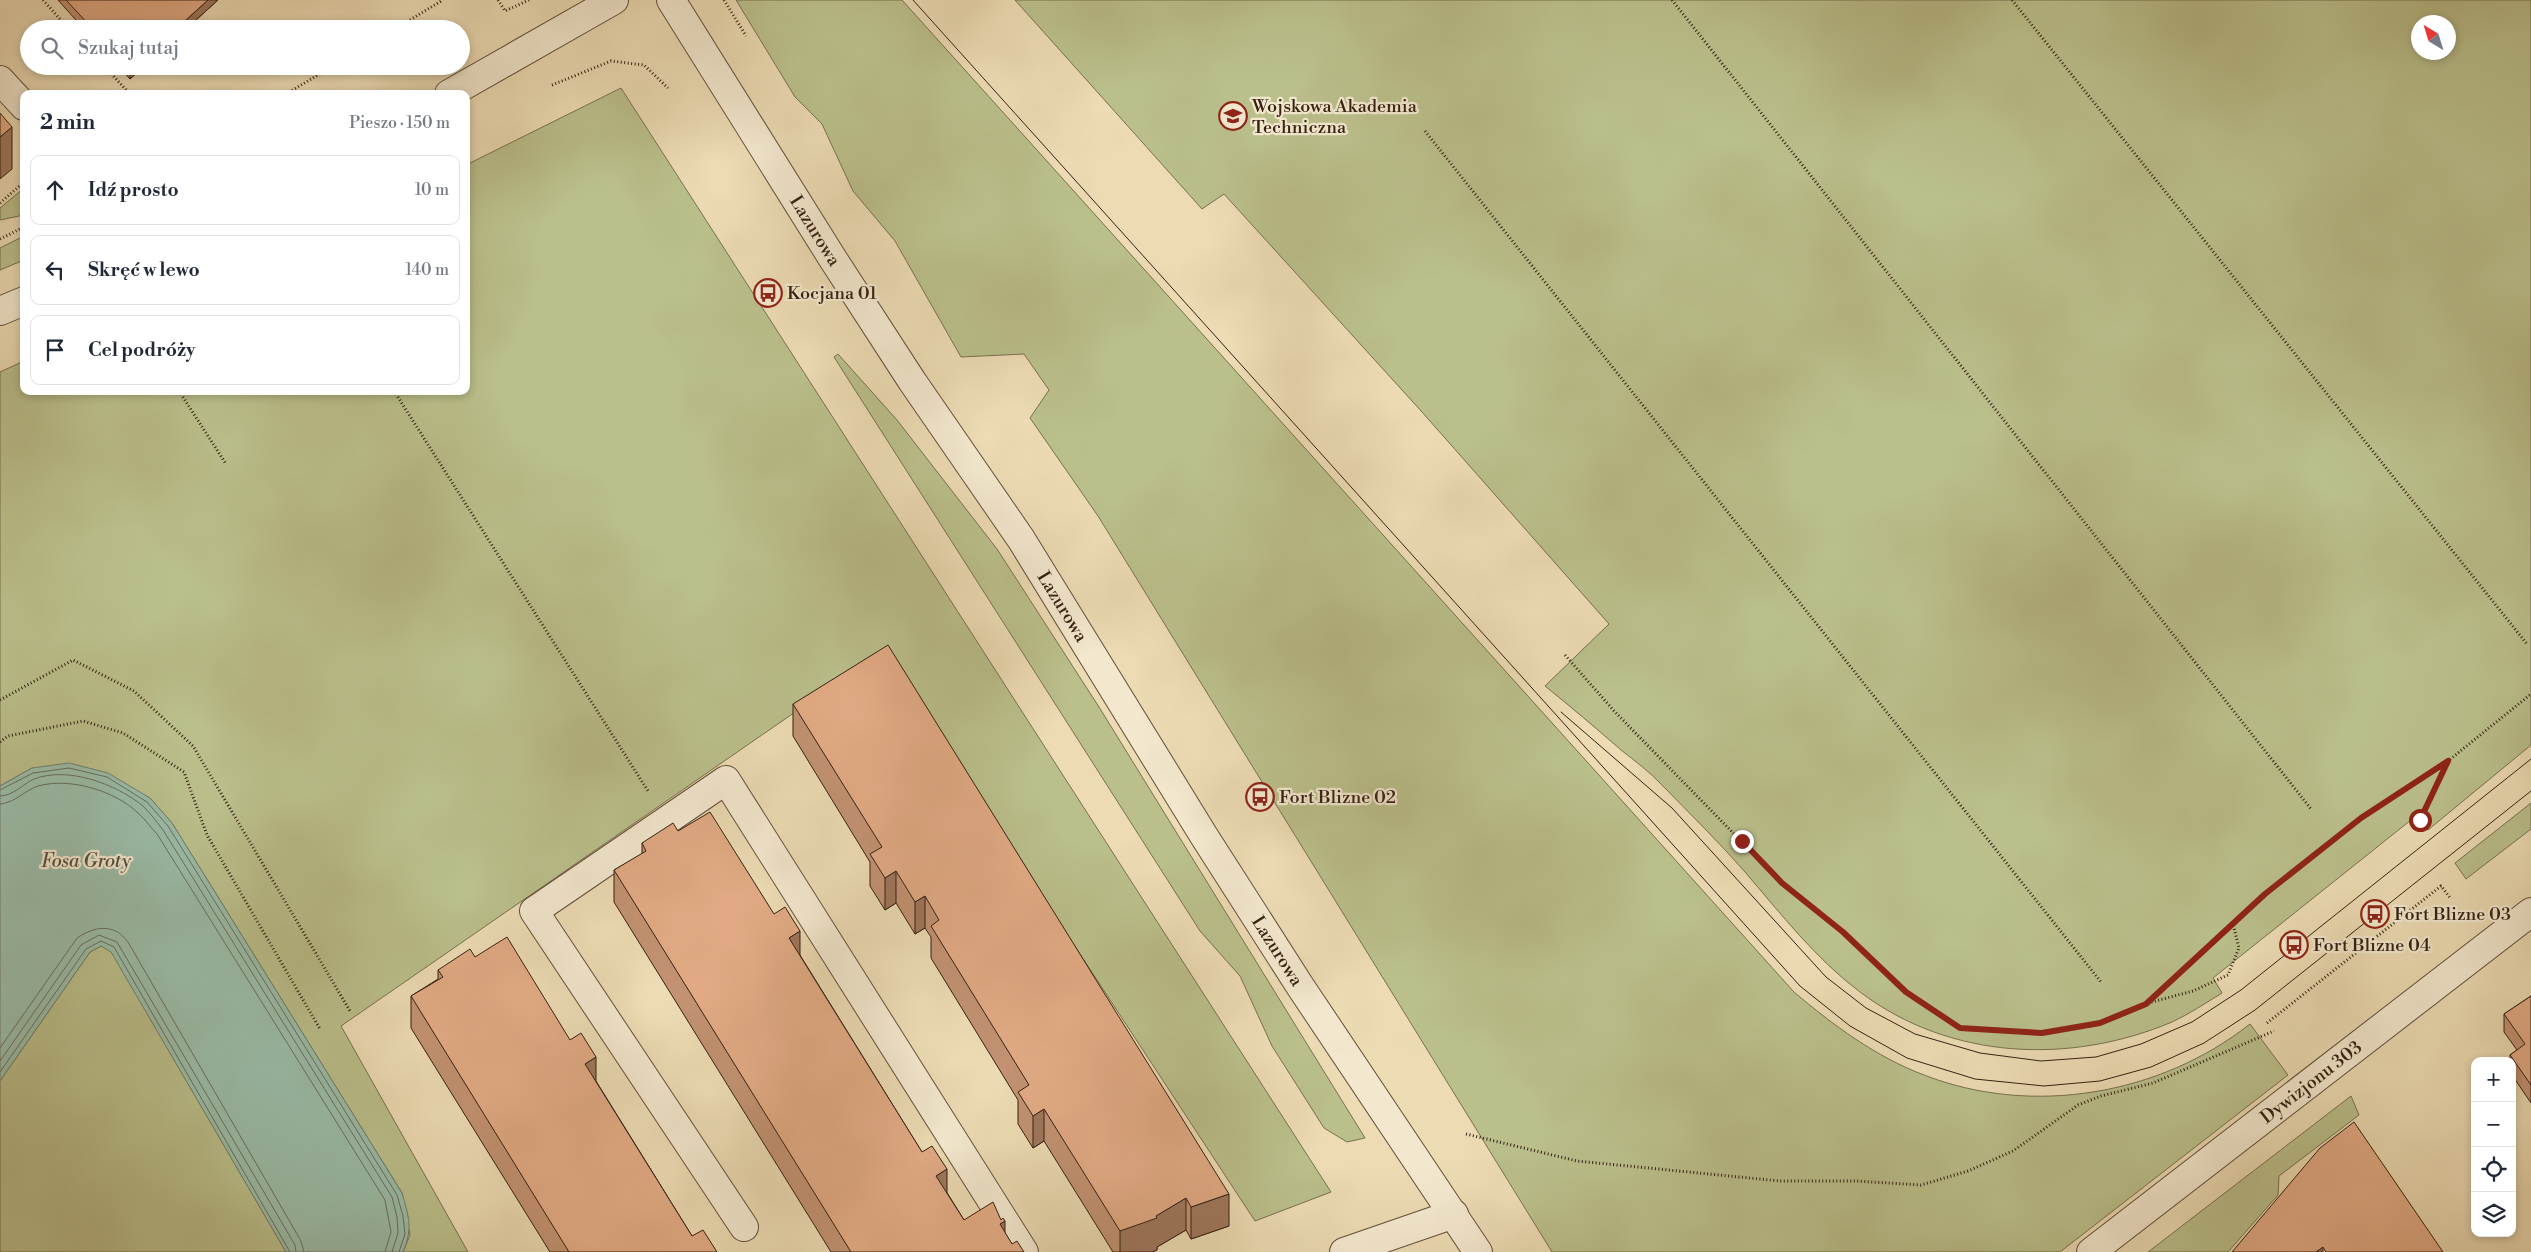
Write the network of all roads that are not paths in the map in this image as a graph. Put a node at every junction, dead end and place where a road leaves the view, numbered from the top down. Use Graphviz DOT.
graph roads {
  1 [pos="614,0"];
  2 [pos="671,0"];
  3 [pos="0,80"];
  4 [pos="456,90"];
  5 [pos="20,102"];
  6 [pos="20,303"];
  7 [pos="0,311"];
  8 [pos="2531,912"];
  9 [pos="1454,1214"];
  10 [pos="744,1227"];
  11 [pos="1024,1252"];
  12 [pos="1344,1252"];
  13 [pos="1478,1252"];
  14 [pos="2091,1252"];
  1 -- 4 [label="street"];
  2 -- 9 [label="street, Lazurowa"];
  3 -- 5 [label="street"];
  6 -- 7 [label="street"];
  8 -- 14 [label="street, Dywizjonu 303"];
  9 -- 12 [label="street"];
  9 -- 13 [label="street, Lazurowa"];
  10 -- 11 [label="street"];
}
